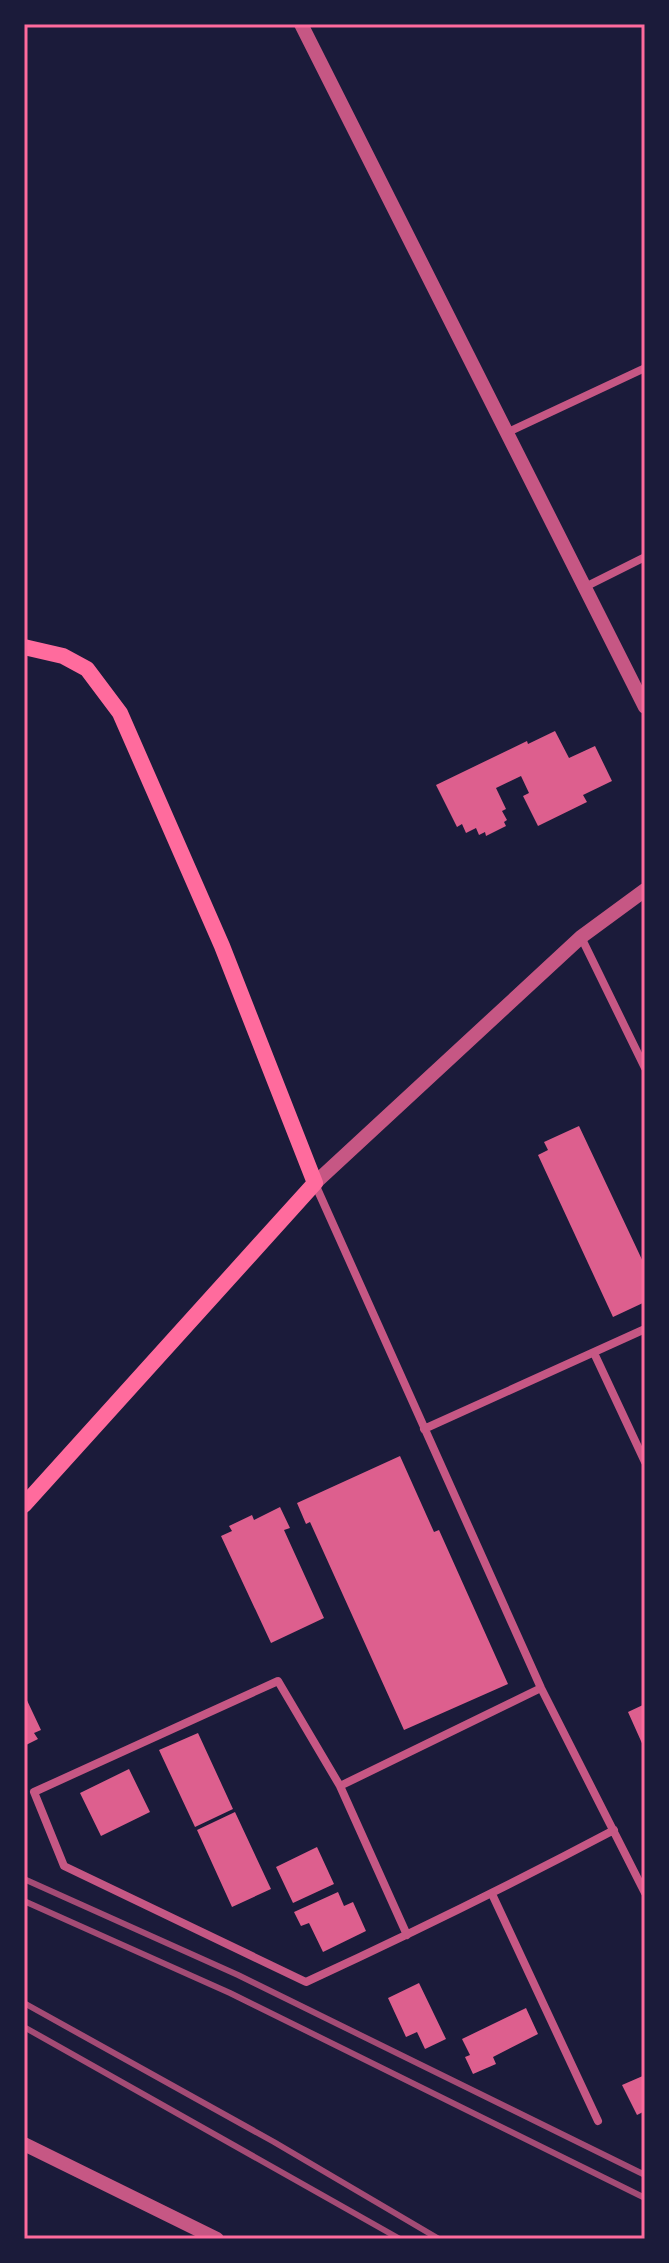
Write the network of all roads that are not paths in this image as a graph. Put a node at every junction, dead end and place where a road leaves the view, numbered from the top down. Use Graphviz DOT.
graph roads {
  1 [pos="301,24"];
  2 [pos="645,368"];
  3 [pos="506,433"];
  4 [pos="645,557"];
  5 [pos="585,587"];
  6 [pos="24,647"];
  7 [pos="645,707"];
  8 [pos="645,890"];
  9 [pos="581,937"];
  10 [pos="645,1068"];
  11 [pos="315,1183"];
  12 [pos="645,1329"];
  13 [pos="594,1353"];
  14 [pos="424,1429"];
  15 [pos="645,1462"];
  16 [pos="24,1505"];
  17 [pos="541,1688"];
  18 [pos="340,1786"];
  19 [pos="614,1830"];
  20 [pos="645,1893"];
  21 [pos="492,1894"];
  22 [pos="407,1935"];
  23 [pos="598,2121"];
  24 [pos="24,2144"];
  25 [pos="217,2239"];
  1 -- 3 [label="street"];
  2 -- 3 [label="street"];
  3 -- 5 [label="street"];
  4 -- 5 [label="street"];
  5 -- 7 [label="street"];
  6 -- 11 [label="main road"];
  8 -- 9 [label="street"];
  9 -- 10 [label="street"];
  9 -- 11 [label="street"];
  11 -- 14 [label="street"];
  11 -- 16 [label="main road"];
  12 -- 13 [label="street"];
  13 -- 14 [label="street"];
  13 -- 15 [label="street"];
  14 -- 17 [label="street"];
  17 -- 18 [label="street"];
  17 -- 19 [label="street"];
  18 -- 22 [label="street"];
  18 -- 22 [label="street"];
  19 -- 20 [label="street"];
  19 -- 21 [label="street"];
  21 -- 22 [label="street"];
  21 -- 23 [label="street"];
  24 -- 25 [label="street"];
}
